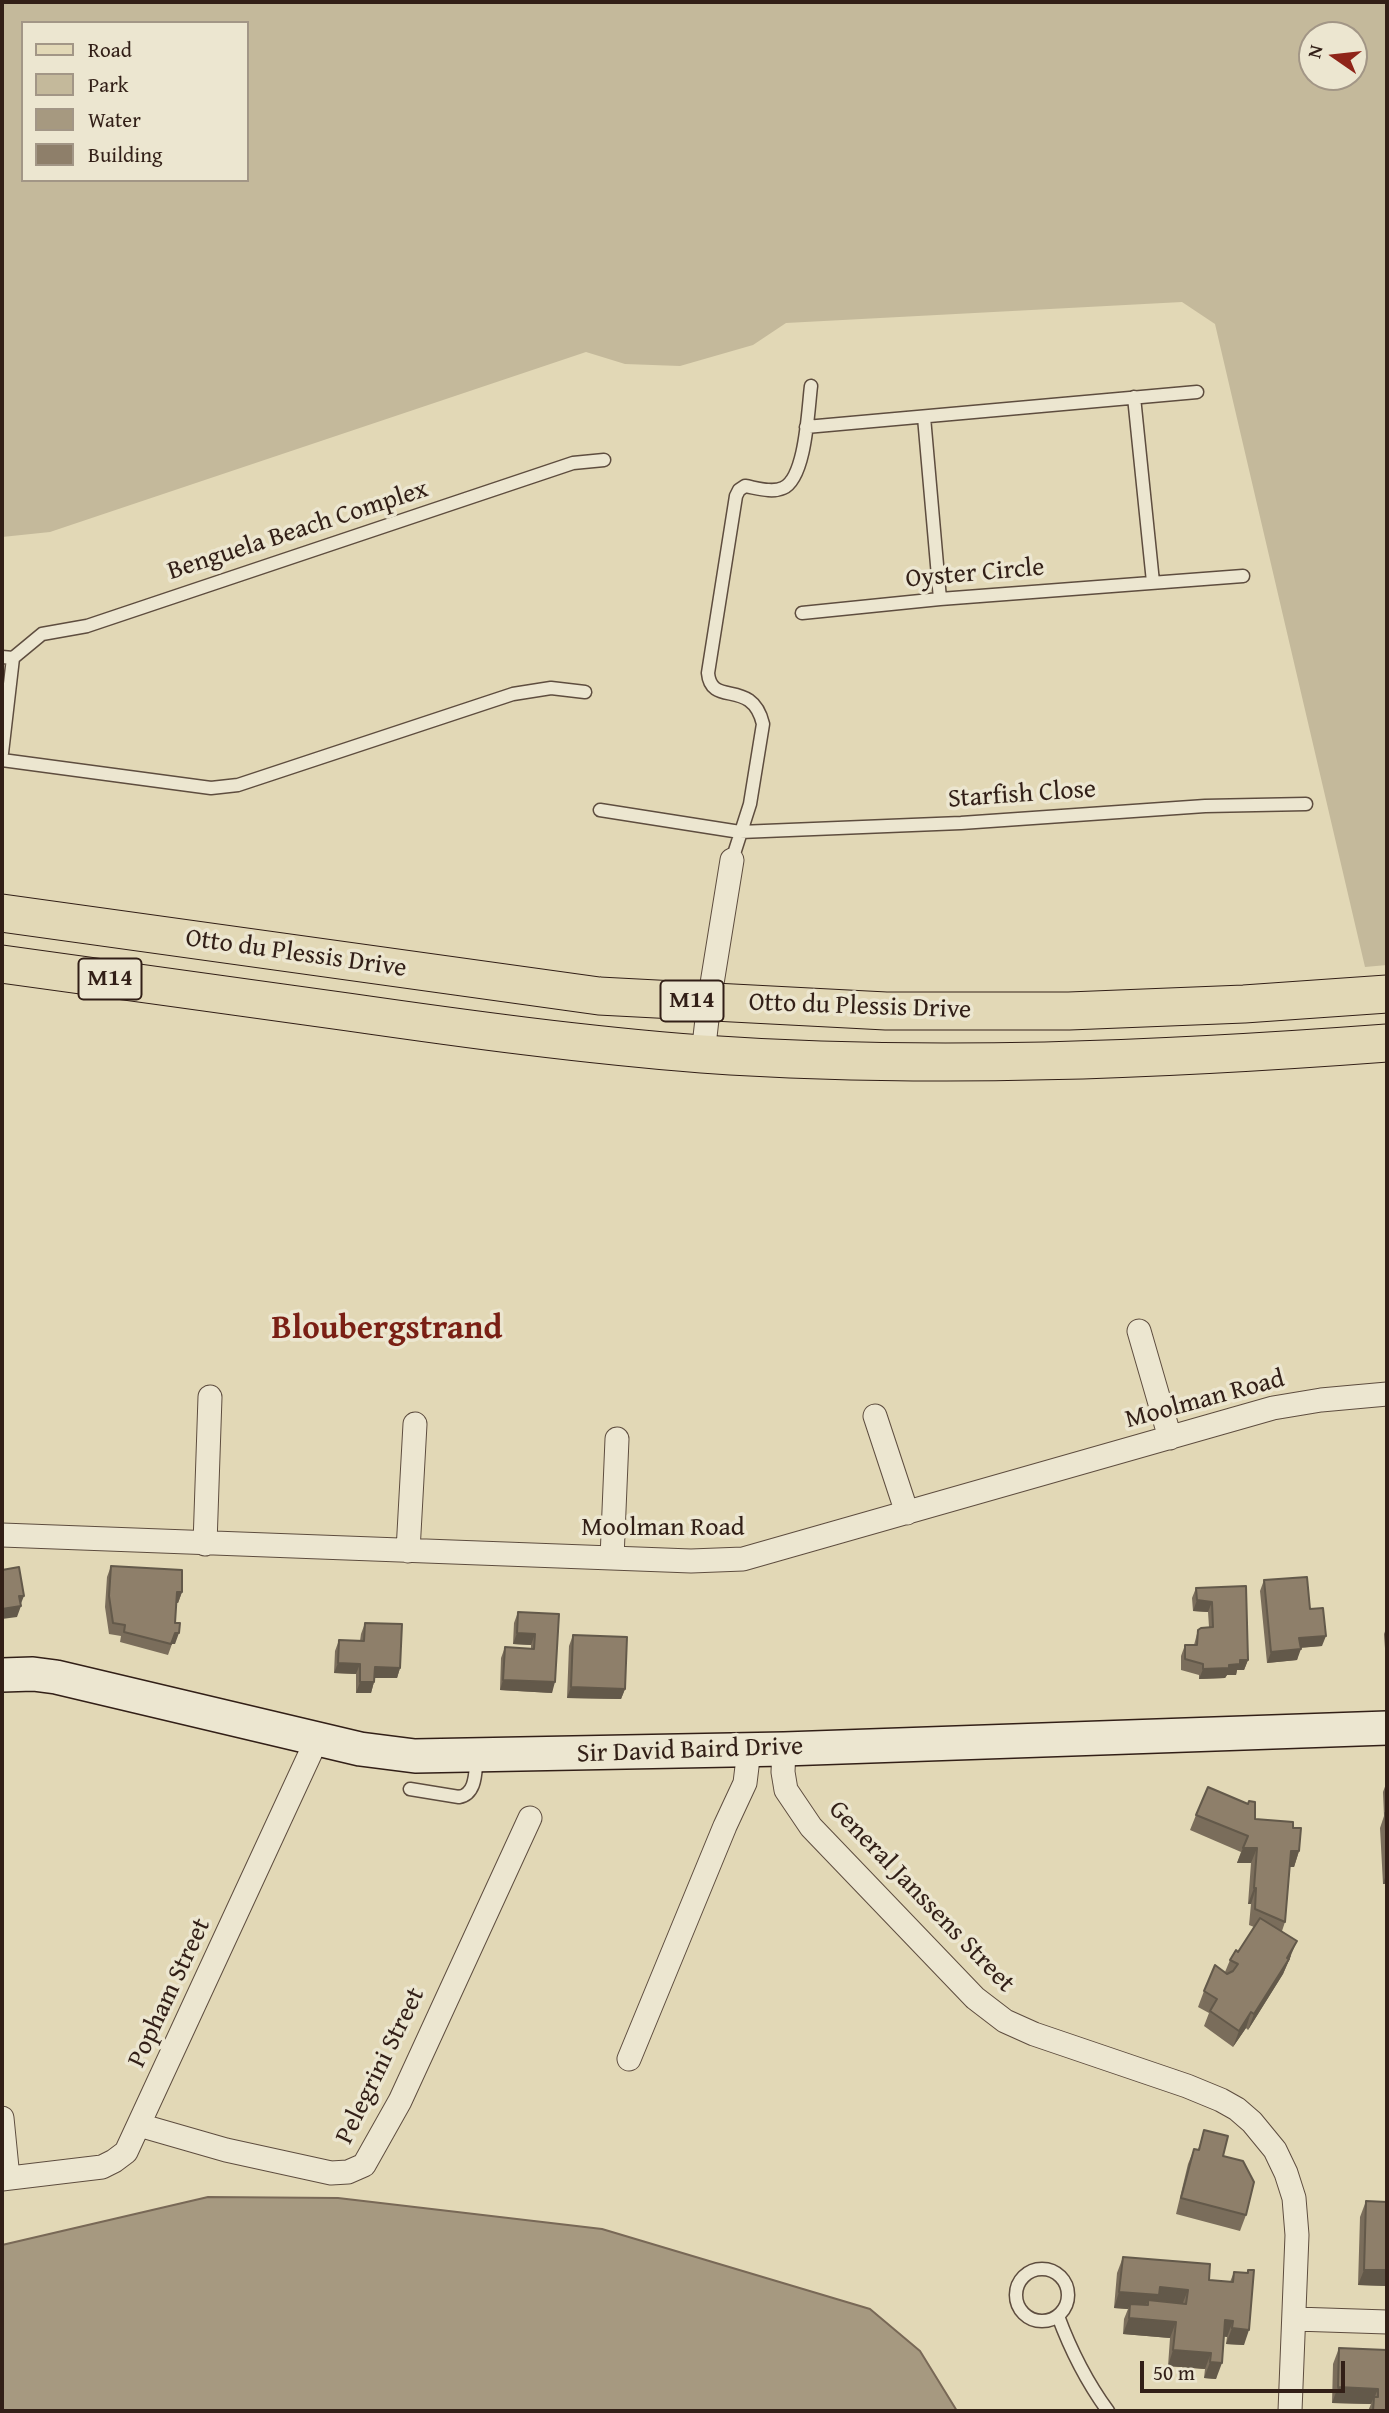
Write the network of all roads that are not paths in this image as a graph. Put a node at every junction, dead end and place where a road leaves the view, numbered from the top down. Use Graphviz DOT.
graph roads {
  1 [pos="811,386"];
  2 [pos="1197,392"];
  3 [pos="1134,397"];
  4 [pos="924,417"];
  5 [pos="806,427"];
  6 [pos="604,460"];
  7 [pos="1242,576"];
  8 [pos="1153,582"];
  9 [pos="940,599"];
  10 [pos="802,614"];
  11 [pos="7,657"];
  12 [pos="585,692"];
  13 [pos="2,753"];
  14 [pos="2,760"];
  15 [pos="1306,804"];
  16 [pos="600,810"];
  17 [pos="740,832"];
  18 [pos="732,860"];
  19 [pos="2,913"];
  20 [pos="2,964"];
  21 [pos="1387,994"];
  22 [pos="709,1002"];
  23 [pos="1387,1043"];
  24 [pos="704,1054"];
  25 [pos="1139,1331"];
  26 [pos="1387,1394"];
  27 [pos="210,1397"];
  28 [pos="875,1416"];
  29 [pos="415,1424"];
  30 [pos="1170,1438"];
  31 [pos="617,1439"];
  32 [pos="907,1513"];
  33 [pos="2,1535"];
  34 [pos="205,1544"];
  35 [pos="408,1550"];
  36 [pos="612,1558"];
  37 [pos="2,1675"];
  38 [pos="1387,1728"];
  39 [pos="317,1739"];
  40 [pos="784,1749"];
  41 [pos="750,1750"];
  42 [pos="477,1756"];
  43 [pos="410,1789"];
  44 [pos="530,1818"];
  45 [pos="629,2059"];
  46 [pos="2,2118"];
  47 [pos="139,2125"];
  48 [pos="5,2178"];
  49 [pos="1058,2316"];
  50 [pos="1295,2319"];
  51 [pos="1387,2322"];
  52 [pos="1108,2411"];
  53 [pos="1290,2411"];
  1 -- 5 [label="lane"];
  2 -- 3 [label="lane"];
  3 -- 4 [label="lane"];
  3 -- 8 [label="lane"];
  4 -- 5 [label="lane"];
  4 -- 9 [label="lane"];
  5 -- 17 [label="lane"];
  6 -- 11 [label="lane, Benguela Beach Complex"];
  7 -- 8 [label="lane, Oyster Circle"];
  8 -- 9 [label="lane, Oyster Circle"];
  9 -- 10 [label="lane, Oyster Circle"];
  11 -- 13 [label="lane, Benguela Beach Complex"];
  12 -- 14 [label="lane"];
  15 -- 17 [label="lane, Starfish Close"];
  16 -- 17 [label="lane, Starfish Close"];
  17 -- 18 [label="lane"];
  18 -- 22 [label="street"];
  19 -- 22 [label="main road, Otto du Plessis Drive / M14"];
  20 -- 24 [label="main road, Otto du Plessis Drive / M14"];
  21 -- 22 [label="main road, Otto du Plessis Drive / M14"];
  22 -- 24 [label="street"];
  23 -- 24 [label="main road, Otto du Plessis Drive / M14"];
  25 -- 30 [label="street"];
  26 -- 30 [label="street, Moolman Road"];
  27 -- 34 [label="street"];
  28 -- 32 [label="street"];
  29 -- 35 [label="street"];
  30 -- 32 [label="street, Moolman Road"];
  31 -- 36 [label="street"];
  32 -- 36 [label="street, Moolman Road"];
  33 -- 34 [label="street, Moolman Road"];
  34 -- 35 [label="street, Moolman Road"];
  35 -- 36 [label="street, Moolman Road"];
  37 -- 39 [label="street, Sir David Baird Drive"];
  38 -- 40 [label="street, Sir David Baird Drive"];
  39 -- 42 [label="street, Sir David Baird Drive"];
  39 -- 47 [label="street, Popham Street"];
  40 -- 41 [label="street, Sir David Baird Drive"];
  40 -- 50 [label="street, General Janssens Street"];
  41 -- 42 [label="street, Sir David Baird Drive"];
  41 -- 45 [label="street"];
  42 -- 43 [label="lane"];
  44 -- 47 [label="street, Pelegrini Street"];
  46 -- 48 [label="street"];
  47 -- 48 [label="street, Popham Street"];
  49 -- 49 [label="lane"];
  49 -- 52 [label="lane"];
  50 -- 51 [label="street"];
  50 -- 53 [label="street, General Janssens Street"];
}
